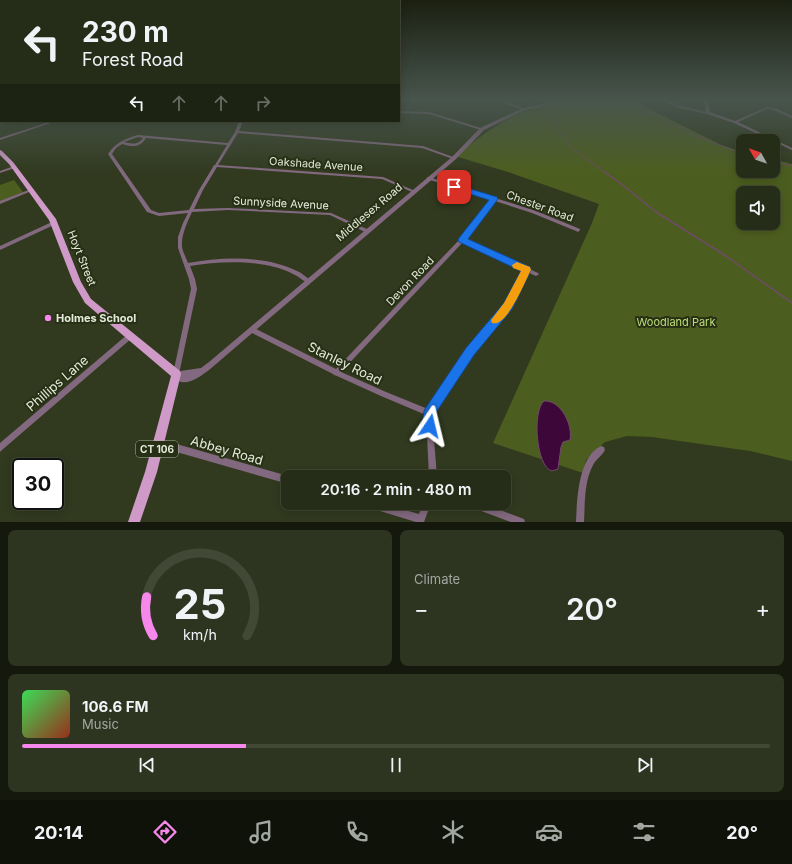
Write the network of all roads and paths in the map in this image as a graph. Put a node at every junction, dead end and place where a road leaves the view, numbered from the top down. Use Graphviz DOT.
graph roads {
  1 [pos="44,124"];
  2 [pos="240,124"];
  3 [pos="466,124"];
  4 [pos="492,124"];
  5 [pos="740,124"];
  6 [pos="482,129"];
  7 [pos="237,132"];
  8 [pos="145,137"];
  9 [pos="0,139"];
  10 [pos="122,143"];
  11 [pos="230,144"];
  12 [pos="792,149"];
  13 [pos="0,152"];
  14 [pos="454,158"];
  15 [pos="215,166"];
  16 [pos="14,167"];
  17 [pos="0,172"];
  18 [pos="428,178"];
  19 [pos="32,190"];
  20 [pos="413,191"];
  21 [pos="494,199"];
  22 [pos="0,203"];
  23 [pos="191,211"];
  24 [pos="54,224"];
  25 [pos="578,230"];
  26 [pos="367,231"];
  27 [pos="462,240"];
  28 [pos="0,248"];
  29 [pos="187,265"];
  30 [pos="526,270"];
  31 [pos="536,274"];
  32 [pos="308,281"];
  33 [pos="252,330"];
  34 [pos="130,336"];
  35 [pos="336,373"];
  36 [pos="176,374"];
  37 [pos="429,413"];
  38 [pos="159,443"];
  39 [pos="0,448"];
  40 [pos="601,450"];
  41 [pos="432,470"];
  42 [pos="281,478"];
  43 [pos="389,510"];
  44 [pos="424,510"];
  45 [pos="489,510"];
  46 [pos="420,520"];
  47 [pos="134,522"];
  48 [pos="521,522"];
  49 [pos="580,522"];
  1 -- 9 [label="street"];
  2 -- 7 [label="street"];
  3 -- 6 [label="street"];
  4 -- 6 [label="street, Middlesex Road"];
  5 -- 12 [label="street"];
  6 -- 14 [label="street, Middlesex Road"];
  7 -- 11 [label="street"];
  7 -- 14 [label="street"];
  8 -- 10 [label="street"];
  8 -- 10 [label="street"];
  8 -- 11 [label="street"];
  10 -- 23 [label="street, Sunnyside Avenue"];
  11 -- 15 [label="street"];
  13 -- 16 [label="main road, Hoyt Street"];
  14 -- 18 [label="street, Middlesex Road"];
  15 -- 20 [label="street, Oakshade Avenue"];
  15 -- 23 [label="street"];
  16 -- 17 [label="street"];
  16 -- 19 [label="main road, Hoyt Street"];
  18 -- 20 [label="street, Middlesex Road"];
  18 -- 21 [label="street, Chester Road"];
  19 -- 22 [label="street"];
  19 -- 24 [label="main road, Hoyt Street"];
  20 -- 26 [label="street, Middlesex Road"];
  21 -- 25 [label="street, Chester Road"];
  21 -- 27 [label="street, Devon Road"];
  23 -- 26 [label="street, Sunnyside Avenue"];
  23 -- 29 [label="street"];
  24 -- 28 [label="street"];
  24 -- 34 [label="main road, Hoyt Street"];
  26 -- 32 [label="street, Middlesex Road"];
  27 -- 30 [label="street"];
  27 -- 35 [label="street, Devon Road"];
  29 -- 32 [label="street"];
  29 -- 36 [label="street"];
  30 -- 31 [label="street"];
  30 -- 37 [label="street"];
  32 -- 33 [label="street, Middlesex Road"];
  33 -- 35 [label="street, Stanley Road"];
  33 -- 36 [label="street, Middlesex Road"];
  34 -- 36 [label="main road, Hoyt Street"];
  34 -- 39 [label="street, Phillips Lane"];
  35 -- 37 [label="street, Stanley Road"];
  36 -- 38 [label="main road, CT 106"];
  37 -- 41 [label="street"];
  38 -- 42 [label="street, Abbey Road"];
  38 -- 47 [label="main road, CT 106"];
  40 -- 49 [label="street"];
  43 -- 46 [label="street"];
  44 -- 46 [label="street"];
  45 -- 48 [label="street"];
}
